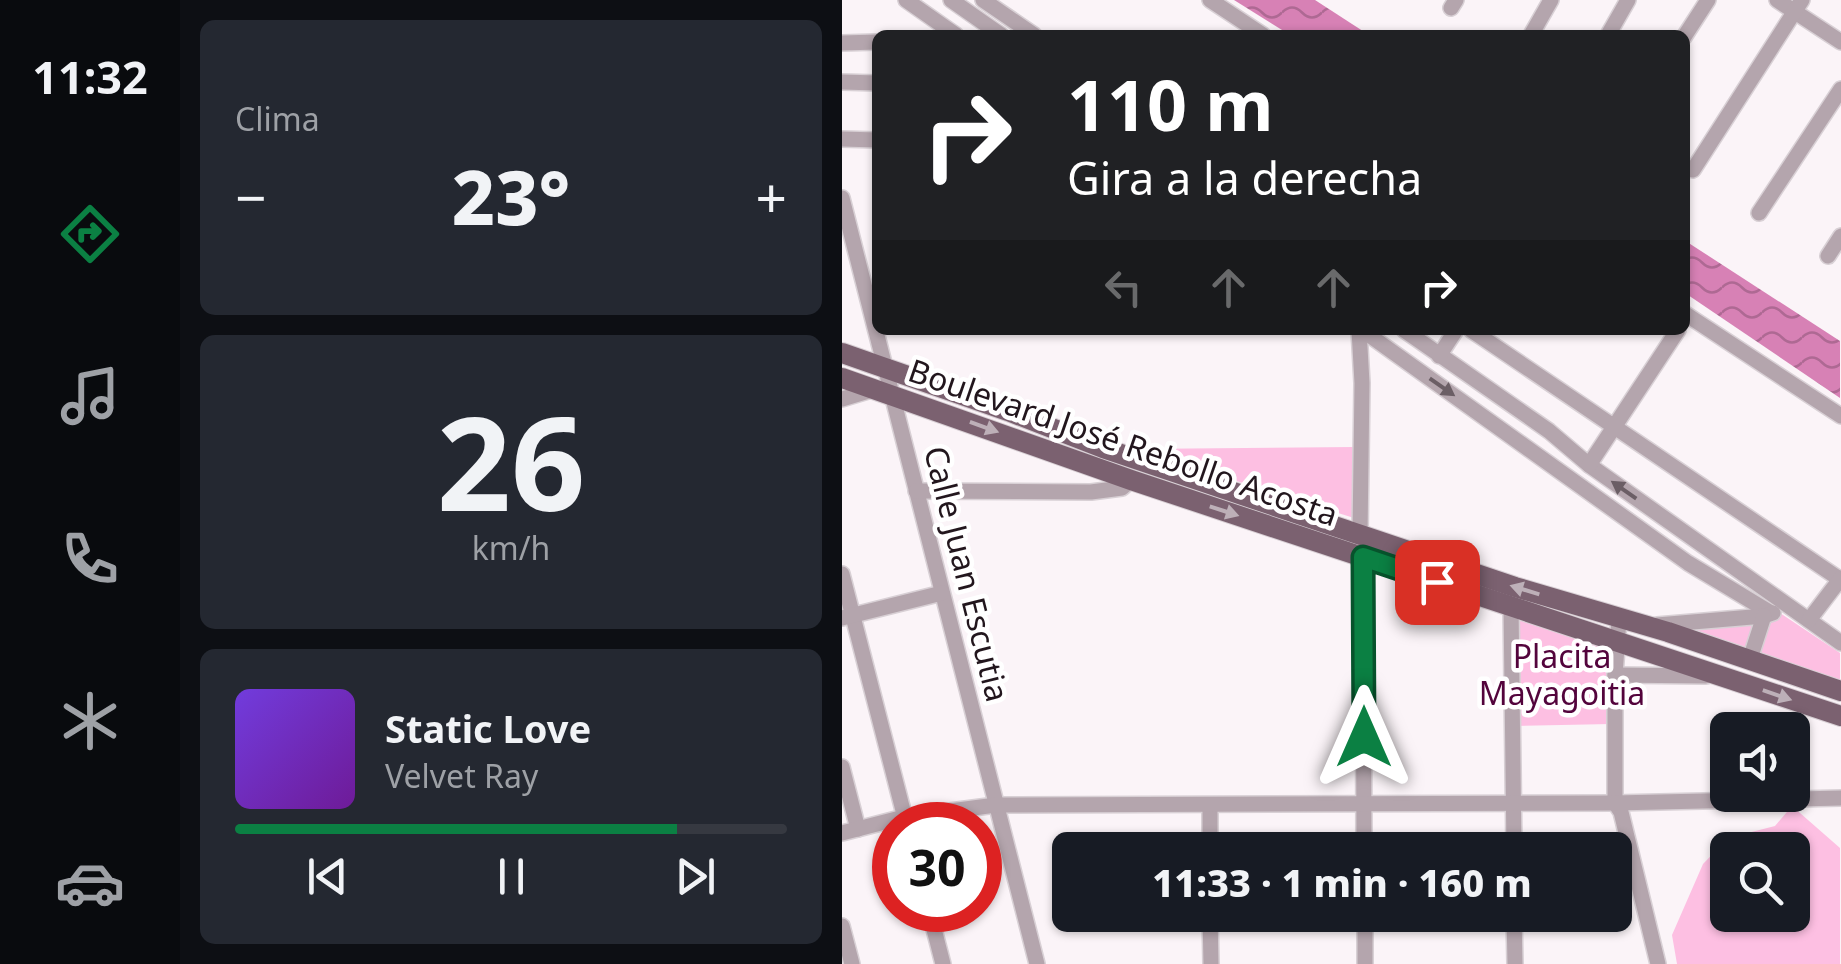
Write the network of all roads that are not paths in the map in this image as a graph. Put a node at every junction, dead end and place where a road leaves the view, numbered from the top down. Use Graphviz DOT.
graph roads {
  1 [pos="906,0"];
  2 [pos="952,0"];
  3 [pos="983,0"];
  4 [pos="1210,0"];
  5 [pos="1551,0"];
  6 [pos="1628,0"];
  7 [pos="1708,0"];
  8 [pos="1777,0"];
  9 [pos="1798,6"];
  10 [pos="949,30"];
  11 [pos="994,30"];
  12 [pos="1027,30"];
  13 [pos="1255,30"];
  14 [pos="1534,30"];
  15 [pos="1611,30"];
  16 [pos="1689,30"];
  17 [pos="872,42"];
  18 [pos="1840,42"];
  19 [pos="842,43"];
  20 [pos="842,82"];
  21 [pos="872,82"];
  22 [pos="1840,89"];
  23 [pos="842,139"];
  24 [pos="872,140"];
  25 [pos="1692,170"];
  26 [pos="842,198"];
  27 [pos="1760,213"];
  28 [pos="1840,236"];
  29 [pos="1828,256"];
  30 [pos="872,317"];
  31 [pos="1690,319"];
  32 [pos="877,335"];
  33 [pos="1361,335"];
  34 [pos="1368,335"];
  35 [pos="1411,335"];
  36 [pos="1453,335"];
  37 [pos="1478,335"];
  38 [pos="1675,335"];
  39 [pos="842,353"];
  40 [pos="1439,356"];
  41 [pos="885,368"];
  42 [pos="842,378"];
  43 [pos="883,392"];
  44 [pos="842,398"];
  45 [pos="1840,416"];
  46 [pos="1615,427"];
  47 [pos="1549,430"];
  48 [pos="1524,445"];
  49 [pos="1589,465"];
  50 [pos="1131,480"];
  51 [pos="916,491"];
  52 [pos="1360,535"];
  53 [pos="1363,557"];
  54 [pos="1456,567"];
  55 [pos="842,574"];
  56 [pos="1840,580"];
  57 [pos="942,592"];
  58 [pos="1511,606"];
  59 [pos="1790,607"];
  60 [pos="1767,615"];
  61 [pos="847,616"];
  62 [pos="1619,618"];
  63 [pos="1809,620"];
  64 [pos="1648,626"];
  65 [pos="1840,642"];
  66 [pos="1618,643"];
  67 [pos="1750,660"];
  68 [pos="1615,675"];
  69 [pos="1722,676"];
  70 [pos="1840,691"];
  71 [pos="1840,716"];
  72 [pos="842,766"];
  73 [pos="1840,798"];
  74 [pos="901,802"];
  75 [pos="995,802"];
  76 [pos="1614,803"];
  77 [pos="1210,804"];
  78 [pos="1364,804"];
  79 [pos="1513,804"];
  80 [pos="1002,806"];
  81 [pos="1002,829"];
  82 [pos="850,831"];
  83 [pos="1210,832"];
  84 [pos="1364,832"];
  85 [pos="1514,832"];
  86 [pos="842,926"];
  87 [pos="935,932"];
  88 [pos="1210,932"];
  89 [pos="1364,932"];
  90 [pos="1514,932"];
  91 [pos="852,964"];
  92 [pos="943,964"];
  93 [pos="1037,964"];
  94 [pos="1210,964"];
  95 [pos="1365,964"];
  96 [pos="1515,964"];
  97 [pos="1658,964"];
  1 -- 10 [label="street"];
  2 -- 11 [label="street"];
  3 -- 12 [label="street"];
  4 -- 13 [label="street"];
  5 -- 14 [label="street"];
  6 -- 15 [label="street"];
  7 -- 16 [label="street"];
  8 -- 9 [label="street"];
  9 -- 18 [label="street"];
  9 -- 25 [label="street"];
  17 -- 19 [label="street"];
  20 -- 21 [label="street"];
  22 -- 27 [label="street"];
  23 -- 24 [label="street"];
  26 -- 30 [label="street, Calle Juan Escutia"];
  28 -- 29 [label="street"];
  31 -- 45 [label="street"];
  32 -- 41 [label="street, Calle Juan Escutia"];
  33 -- 52 [label="street"];
  34 -- 48 [label="street, one-way"];
  35 -- 40 [label="street"];
  36 -- 40 [label="street"];
  37 -- 46 [label="street"];
  38 -- 46 [label="street"];
  39 -- 41 [label="main road, Boulevard José Rebollo Acosta"];
  40 -- 47 [label="street"];
  41 -- 43 [label="street, Calle Juan Escutia"];
  41 -- 52 [label="main road, Boulevard José Rebollo Acosta"];
  42 -- 43 [label="main road, Boulevard José Rebollo Acosta"];
  43 -- 44 [label="street"];
  43 -- 50 [label="main road, Boulevard José Rebollo Acosta, one-way"];
  43 -- 51 [label="street, Calle Juan Escutia"];
  46 -- 49 [label="street"];
  46 -- 56 [label="street"];
  47 -- 48 [label="street"];
  47 -- 49 [label="street"];
  48 -- 60 [label="street"];
  59 -- 49 [label="street, one-way"];
  50 -- 51 [label="street"];
  50 -- 53 [label="main road, Boulevard José Rebollo Acosta, one-way"];
  51 -- 57 [label="street, Calle Juan Escutia"];
  52 -- 54 [label="main road, Boulevard José Rebollo Acosta"];
  53 -- 54 [label="main road"];
  53 -- 58 [label="main road, Boulevard José Rebollo Acosta"];
  53 -- 78 [label="street"];
  62 -- 54 [label="main road, Boulevard José Rebollo Acosta, one-way"];
  55 -- 61 [label="street"];
  56 -- 63 [label="street"];
  57 -- 61 [label="street"];
  57 -- 75 [label="street, Calle Juan Escutia"];
  58 -- 66 [label="main road, Boulevard José Rebollo Acosta"];
  58 -- 79 [label="street"];
  59 -- 60 [label="street"];
  59 -- 63 [label="street"];
  60 -- 64 [label="street"];
  60 -- 67 [label="street"];
  61 -- 74 [label="street"];
  62 -- 64 [label="main road, Boulevard José Rebollo Acosta"];
  62 -- 66 [label="street"];
  63 -- 65 [label="street"];
  64 -- 67 [label="main road, Boulevard José Rebollo Acosta"];
  66 -- 68 [label="street"];
  66 -- 69 [label="main road, Boulevard José Rebollo Acosta"];
  67 -- 70 [label="main road, Boulevard José Rebollo Acosta"];
  68 -- 69 [label="street"];
  68 -- 76 [label="street"];
  69 -- 71 [label="main road, Boulevard José Rebollo Acosta, one-way"];
  72 -- 82 [label="street"];
  73 -- 76 [label="street"];
  76 -- 79 [label="street"];
  76 -- 97 [label="street"];
  77 -- 78 [label="street"];
  77 -- 80 [label="street"];
  77 -- 83 [label="street"];
  78 -- 79 [label="street"];
  78 -- 84 [label="street"];
  79 -- 85 [label="street"];
  81 -- 93 [label="street, Calle Juan Escutia"];
  86 -- 91 [label="street"];
  87 -- 92 [label="street"];
  88 -- 94 [label="street"];
  89 -- 95 [label="street"];
  90 -- 96 [label="street"];
}
